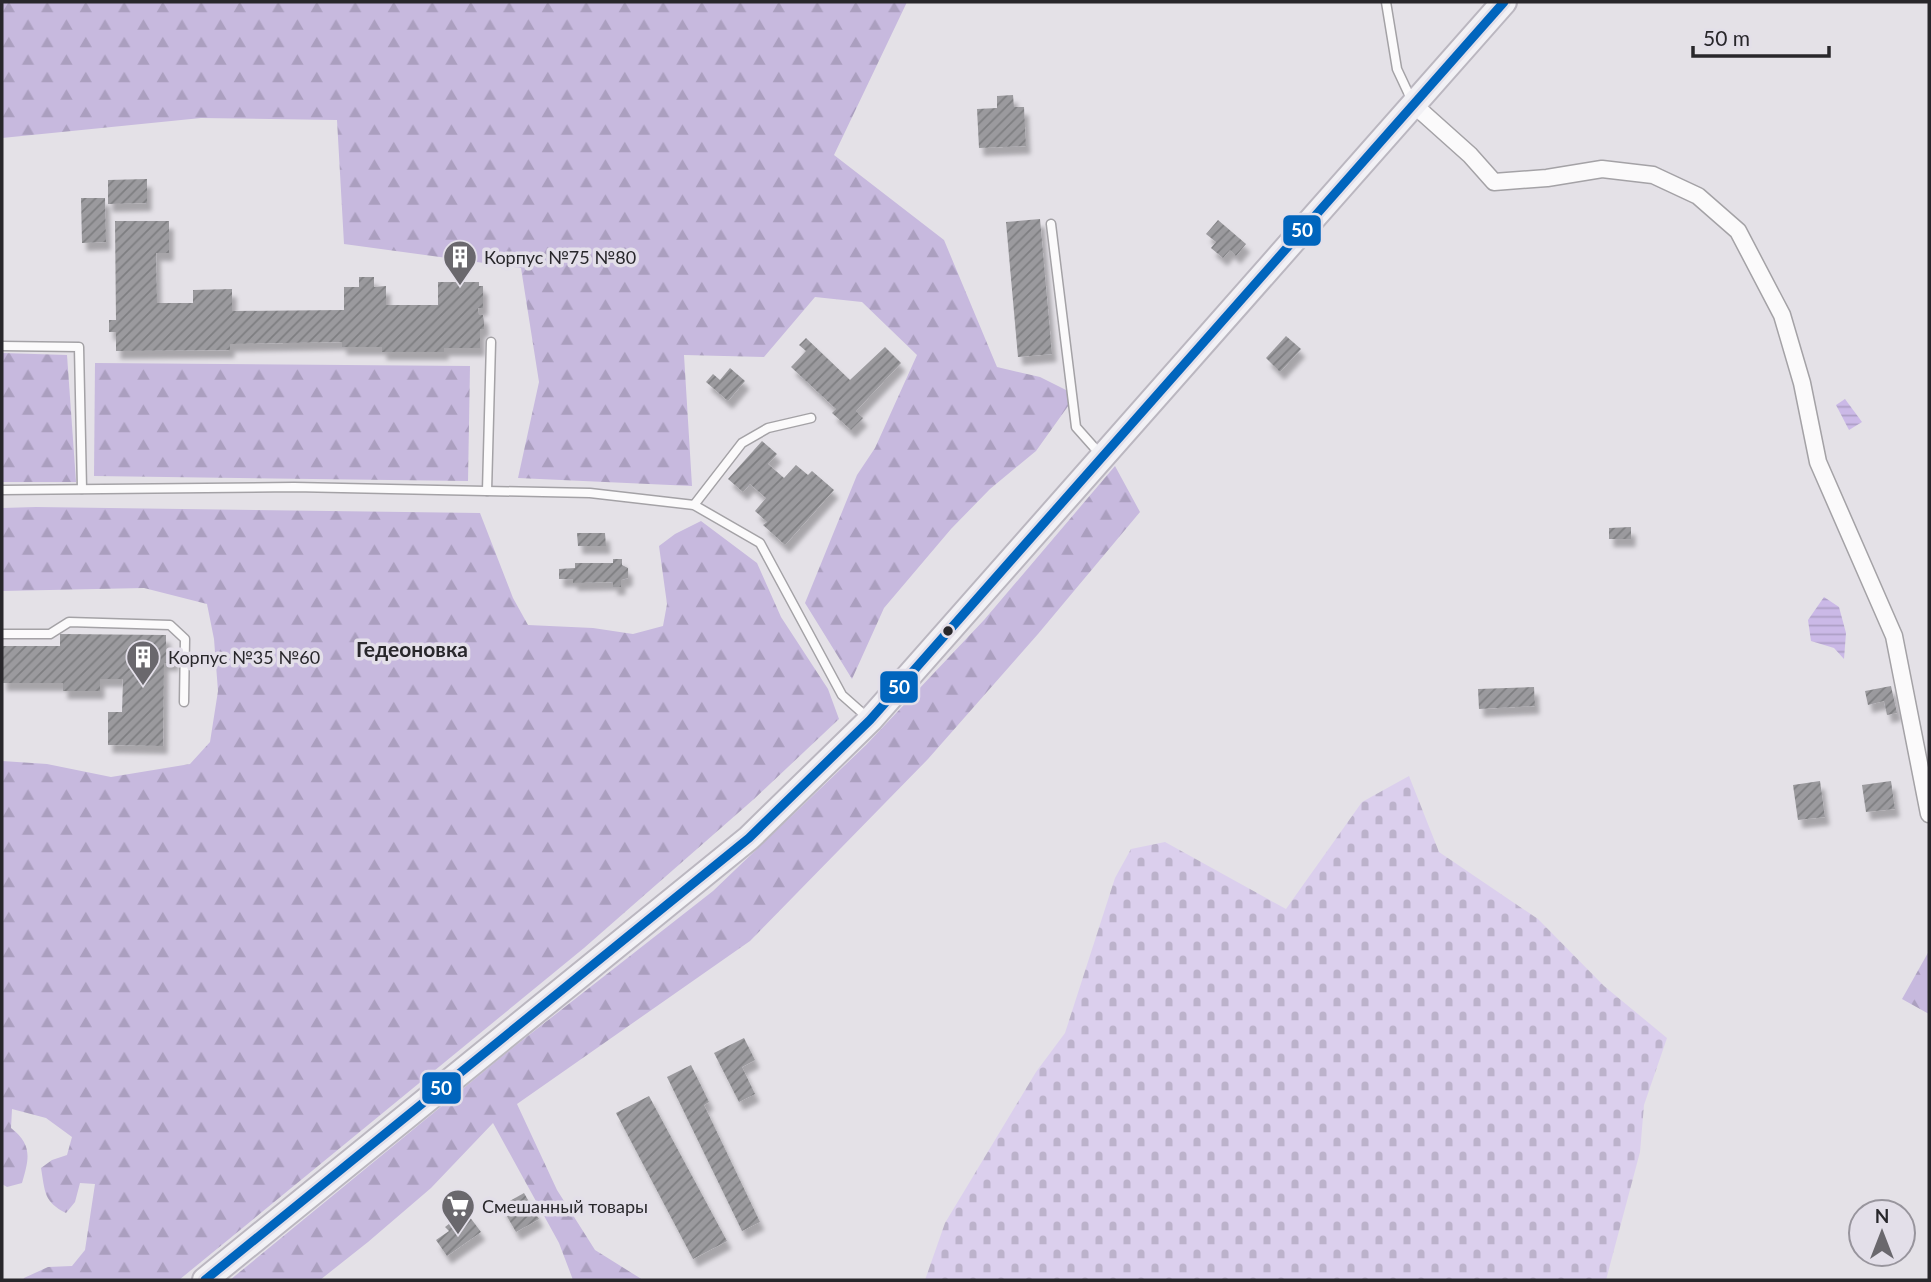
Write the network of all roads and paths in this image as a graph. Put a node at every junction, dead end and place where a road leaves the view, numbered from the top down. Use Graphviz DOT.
graph roads {
  1 [pos="1386,2"];
  2 [pos="1504,2"];
  3 [pos="1413,104"];
  4 [pos="1051,224"];
  5 [pos="491,342"];
  6 [pos="2,346"];
  7 [pos="811,418"];
  8 [pos="1102,456"];
  9 [pos="82,489"];
  10 [pos="2,490"];
  11 [pos="486,491"];
  12 [pos="694,505"];
  13 [pos="2,634"];
  14 [pos="184,702"];
  15 [pos="870,720"];
  16 [pos="1929,814"];
  17 [pos="205,1280"];
  1 -- 3 [label="lane"];
  2 -- 3 [label="main road"];
  3 -- 8 [label="main road"];
  3 -- 16 [label="street"];
  4 -- 8 [label="lane"];
  5 -- 11 [label="lane"];
  6 -- 9 [label="lane"];
  7 -- 12 [label="lane"];
  8 -- 15 [label="main road"];
  9 -- 10 [label="lane"];
  9 -- 11 [label="lane"];
  11 -- 12 [label="lane"];
  12 -- 15 [label="lane"];
  13 -- 14 [label="lane"];
  15 -- 17 [label="main road"];
}
